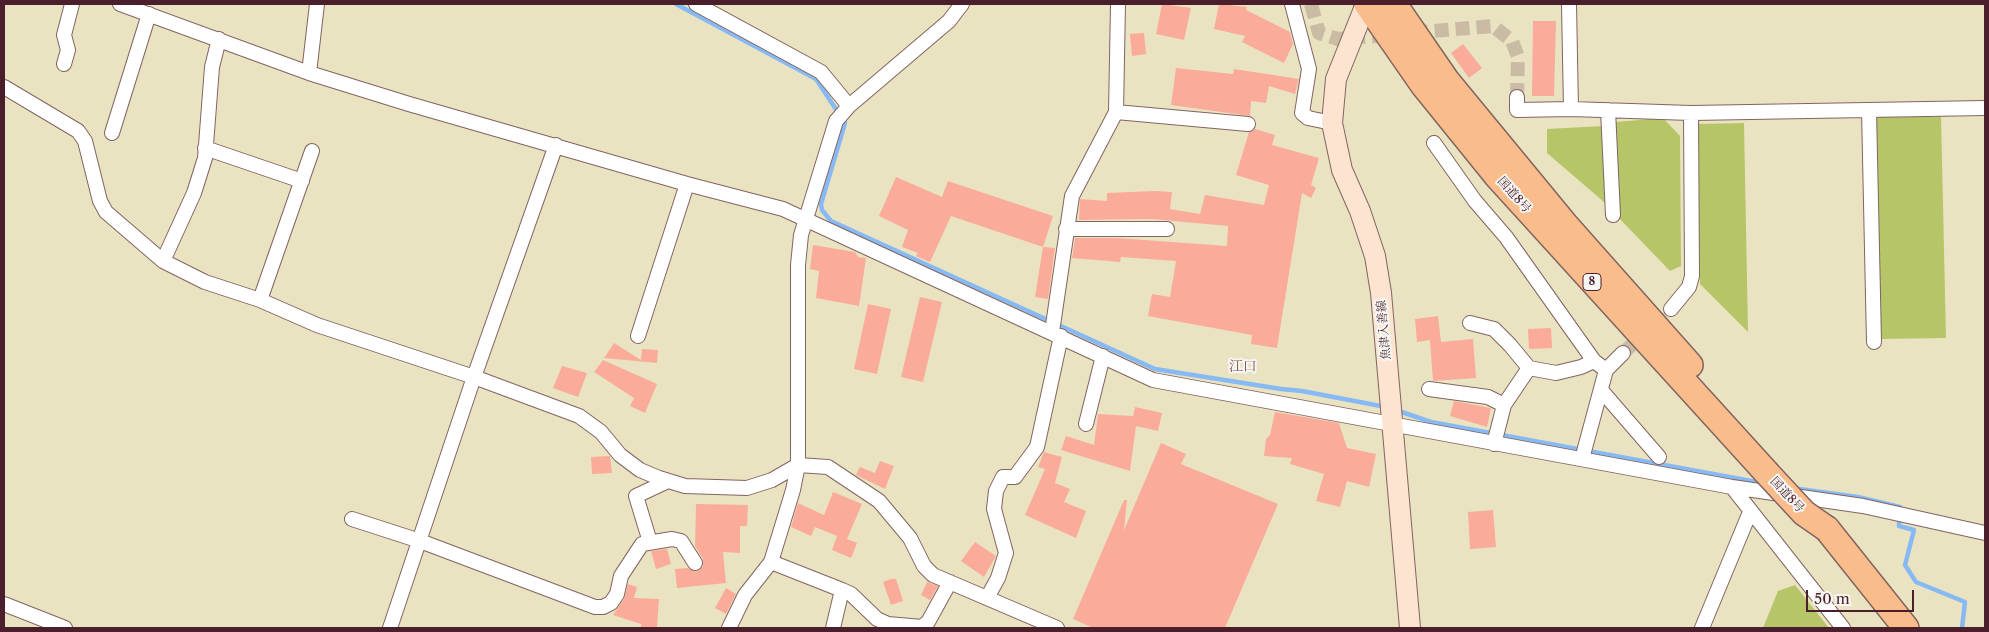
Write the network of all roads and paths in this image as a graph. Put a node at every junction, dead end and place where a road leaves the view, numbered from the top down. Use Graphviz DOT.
graph roads {
  1 [pos="72,4"];
  2 [pos="120,4"];
  3 [pos="317,4"];
  4 [pos="696,4"];
  5 [pos="962,4"];
  6 [pos="1118,4"];
  7 [pos="1292,4"];
  8 [pos="1366,4"];
  9 [pos="1394,4"];
  10 [pos="1568,4"];
  11 [pos="149,14"];
  12 [pos="219,39"];
  13 [pos="64,64"];
  14 [pos="309,72"];
  15 [pos="4,87"];
  16 [pos="1517,97"];
  17 [pos="849,106"];
  18 [pos="1985,108"];
  19 [pos="1571,109"];
  20 [pos="1608,110"];
  21 [pos="1869,110"];
  22 [pos="1116,112"];
  23 [pos="1691,113"];
  24 [pos="1332,123"];
  25 [pos="1248,124"];
  26 [pos="112,134"];
  27 [pos="1434,143"];
  28 [pos="556,145"];
  29 [pos="205,148"];
  30 [pos="312,152"];
  31 [pos="302,182"];
  32 [pos="687,184"];
  33 [pos="1613,215"];
  34 [pos="806,219"];
  35 [pos="1066,229"];
  36 [pos="1167,229"];
  37 [pos="164,261"];
  38 [pos="260,300"];
  39 [pos="1671,309"];
  40 [pos="1470,323"];
  41 [pos="1057,334"];
  42 [pos="638,336"];
  43 [pos="1874,342"];
  44 [pos="1623,353"];
  45 [pos="1102,356"];
  46 [pos="1594,361"];
  47 [pos="1529,368"];
  48 [pos="1606,370"];
  49 [pos="474,377"];
  50 [pos="1428,389"];
  51 [pos="1601,390"];
  52 [pos="1504,405"];
  53 [pos="1086,424"];
  54 [pos="1392,425"];
  55 [pos="1494,444"];
  56 [pos="1659,457"];
  57 [pos="1582,459"];
  58 [pos="798,465"];
  59 [pos="1772,468"];
  60 [pos="668,481"];
  61 [pos="1732,487"];
  62 [pos="1750,512"];
  63 [pos="352,519"];
  64 [pos="1985,533"];
  65 [pos="420,542"];
  66 [pos="650,542"];
  67 [pos="771,562"];
  68 [pos="695,563"];
  69 [pos="950,582"];
  70 [pos="842,590"];
  71 [pos="987,598"];
  72 [pos="4,604"];
  73 [pos="65,628"];
  74 [pos="390,628"];
  75 [pos="729,628"];
  76 [pos="833,628"];
  77 [pos="1056,628"];
  78 [pos="1410,628"];
  79 [pos="1702,628"];
  80 [pos="1843,628"];
  81 [pos="1906,628"];
  1 -- 13 [label="street"];
  2 -- 11 [label="street"];
  3 -- 14 [label="street"];
  4 -- 17 [label="street"];
  5 -- 17 [label="street"];
  6 -- 22 [label="street"];
  7 -- 24 [label="street"];
  8 -- 24 [label="main road, 魚津入善線"];
  8 -- 59 [label="highway, 国道8号 / 8"];
  9 -- 59 [label="highway, 国道8号 / 8"];
  10 -- 19 [label="street"];
  11 -- 12 [label="street"];
  11 -- 26 [label="street"];
  12 -- 14 [label="street"];
  12 -- 29 [label="street"];
  14 -- 28 [label="street"];
  15 -- 37 [label="street"];
  16 -- 19 [label="street"];
  17 -- 34 [label="street"];
  18 -- 21 [label="street"];
  19 -- 20 [label="street"];
  20 -- 23 [label="street"];
  20 -- 33 [label="street"];
  21 -- 23 [label="street"];
  21 -- 43 [label="street"];
  22 -- 25 [label="street"];
  22 -- 35 [label="street"];
  23 -- 39 [label="street"];
  24 -- 54 [label="main road, 魚津入善線"];
  27 -- 46 [label="street"];
  28 -- 32 [label="street"];
  28 -- 49 [label="street"];
  29 -- 31 [label="street"];
  29 -- 37 [label="street"];
  30 -- 31 [label="street"];
  31 -- 38 [label="street"];
  32 -- 34 [label="street"];
  32 -- 42 [label="street"];
  34 -- 41 [label="street"];
  34 -- 58 [label="street"];
  35 -- 36 [label="street"];
  35 -- 41 [label="street"];
  37 -- 38 [label="street"];
  38 -- 49 [label="street"];
  40 -- 47 [label="street"];
  41 -- 45 [label="street"];
  41 -- 71 [label="street"];
  44 -- 48 [label="street"];
  45 -- 53 [label="street"];
  45 -- 54 [label="street"];
  46 -- 47 [label="street"];
  46 -- 48 [label="street"];
  47 -- 52 [label="street"];
  48 -- 51 [label="street"];
  49 -- 60 [label="street"];
  49 -- 65 [label="street"];
  50 -- 52 [label="street"];
  51 -- 56 [label="street"];
  51 -- 57 [label="street"];
  52 -- 55 [label="street"];
  54 -- 55 [label="street"];
  54 -- 78 [label="main road, 魚津入善線"];
  55 -- 57 [label="street"];
  57 -- 61 [label="street"];
  58 -- 60 [label="street"];
  58 -- 67 [label="street"];
  58 -- 69 [label="street"];
  59 -- 81 [label="highway, 国道8号 / 8"];
  60 -- 66 [label="street"];
  61 -- 62 [label="street"];
  61 -- 64 [label="street"];
  62 -- 79 [label="street"];
  62 -- 80 [label="street"];
  63 -- 65 [label="street"];
  65 -- 66 [label="street"];
  65 -- 74 [label="street"];
  66 -- 68 [label="street"];
  67 -- 70 [label="street"];
  67 -- 75 [label="street"];
  69 -- 70 [label="street"];
  69 -- 71 [label="street"];
  70 -- 76 [label="street"];
  71 -- 77 [label="street"];
  72 -- 73 [label="street"];
}
